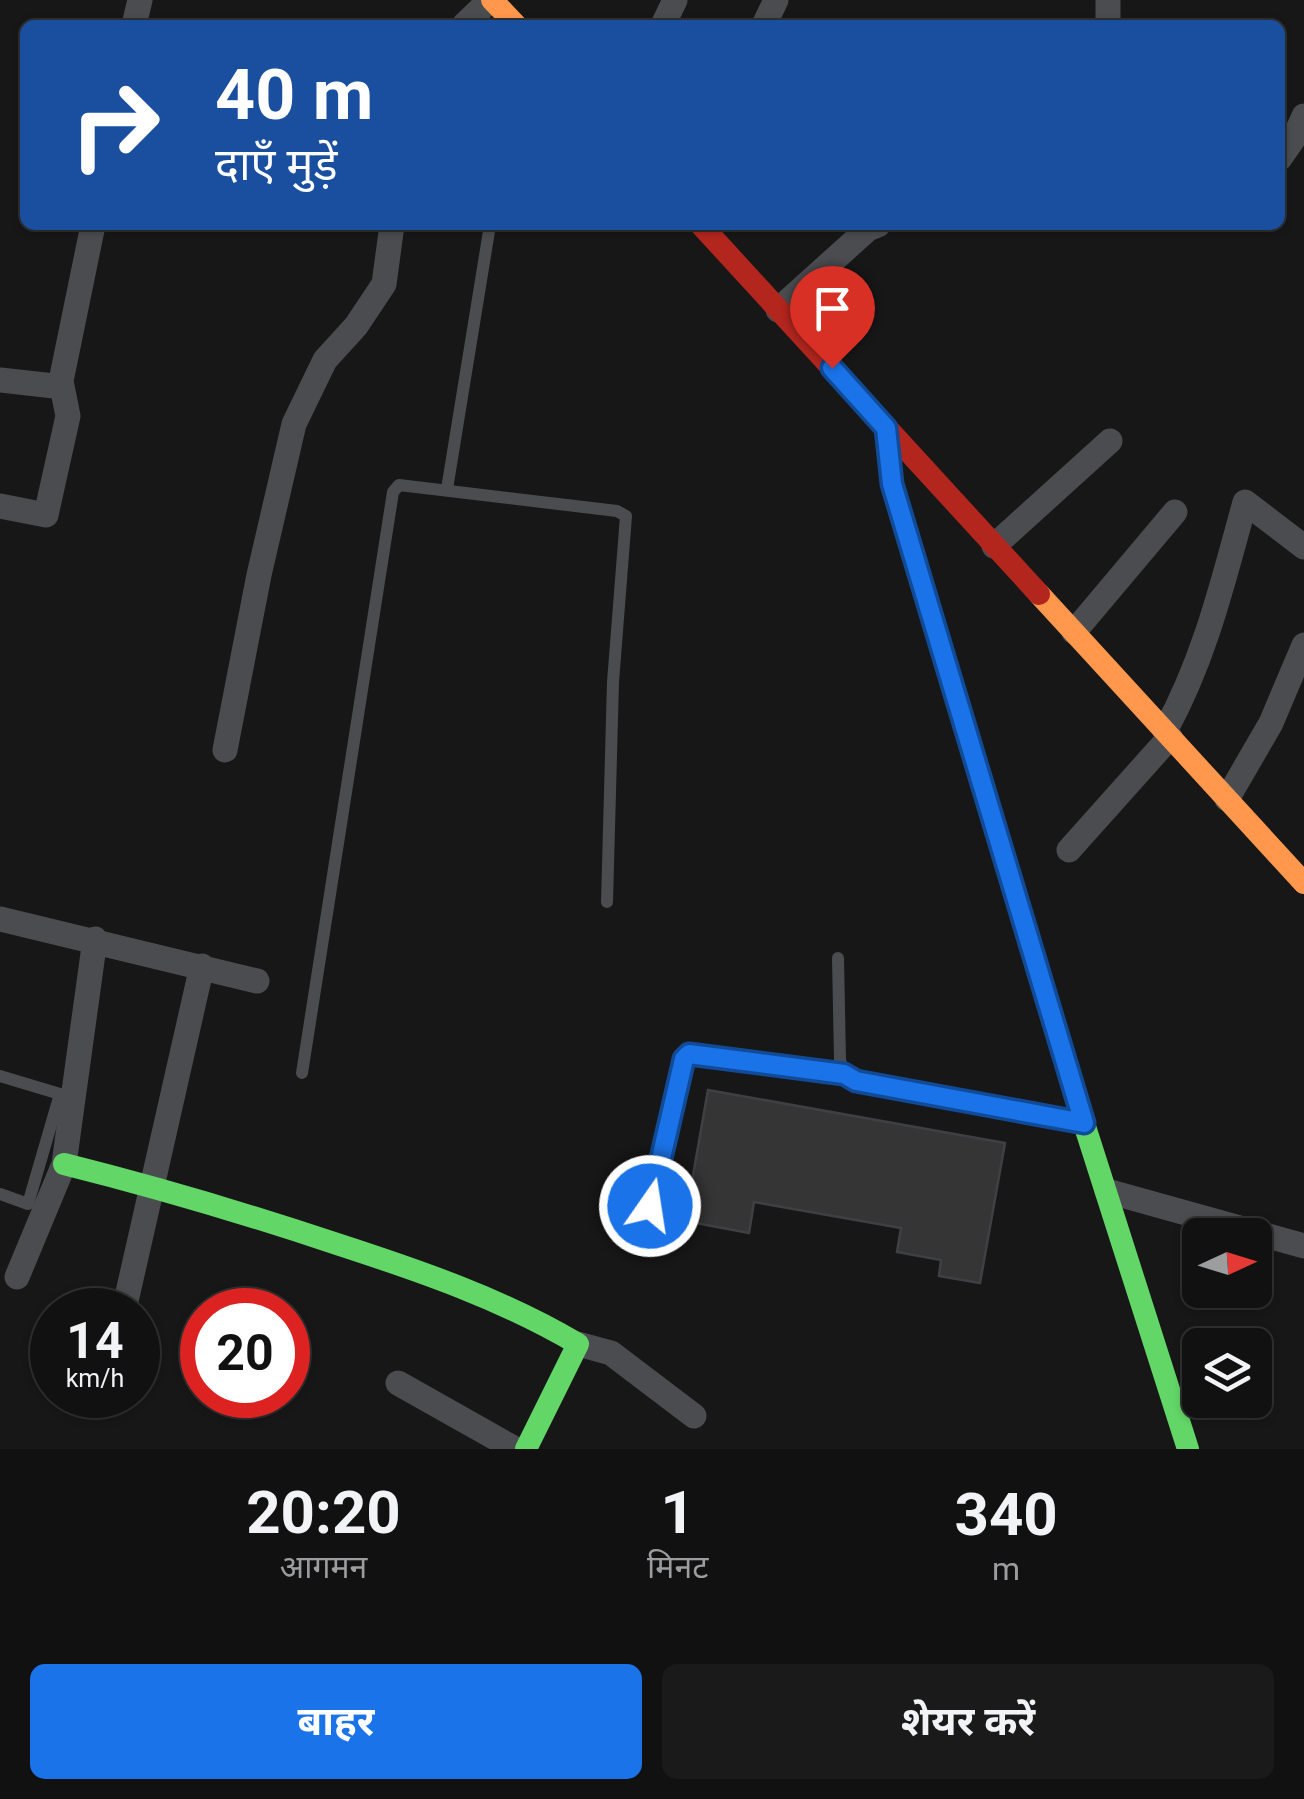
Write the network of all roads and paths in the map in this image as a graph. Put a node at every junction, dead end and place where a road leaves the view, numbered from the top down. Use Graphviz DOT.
graph roads {
  1 [pos="491,0"];
  2 [pos="469,20"];
  3 [pos="511,20"];
  4 [pos="1304,116"];
  5 [pos="1285,151"];
  6 [pos="91,230"];
  7 [pos="391,230"];
  8 [pos="489,230"];
  9 [pos="705,230"];
  10 [pos="867,230"];
  11 [pos="778,310"];
  12 [pos="0,380"];
  13 [pos="61,381"];
  14 [pos="886,428"];
  15 [pos="1110,441"];
  16 [pos="447,489"];
  17 [pos="0,506"];
  18 [pos="1175,512"];
  19 [pos="994,546"];
  20 [pos="1304,547"];
  21 [pos="1074,632"];
  22 [pos="1304,644"];
  23 [pos="1168,734"];
  24 [pos="225,750"];
  25 [pos="1227,800"];
  26 [pos="1069,850"];
  27 [pos="1304,883"];
  28 [pos="606,902"];
  29 [pos="0,919"];
  30 [pos="95,939"];
  31 [pos="838,958"];
  32 [pos="202,966"];
  33 [pos="257,981"];
  34 [pos="302,1073"];
  35 [pos="844,1074"];
  36 [pos="0,1076"];
  37 [pos="1084,1123"];
  38 [pos="64,1164"];
  39 [pos="152,1185"];
  40 [pos="1107,1191"];
  41 [pos="0,1194"];
  42 [pos="650,1206"];
  43 [pos="1304,1246"];
  44 [pos="17,1277"];
  45 [pos="129,1288"];
  46 [pos="578,1344"];
  47 [pos="398,1383"];
  48 [pos="694,1416"];
  49 [pos="515,1449"];
  50 [pos="526,1449"];
  51 [pos="1188,1449"];
  1 -- 2 [label="street"];
  1 -- 3 [label="street"];
  4 -- 5 [label="street"];
  6 -- 13 [label="street"];
  7 -- 24 [label="street"];
  8 -- 16 [label="lane"];
  9 -- 11 [label="street"];
  10 -- 11 [label="street"];
  11 -- 14 [label="street"];
  12 -- 13 [label="street"];
  13 -- 17 [label="street"];
  14 -- 19 [label="street"];
  14 -- 37 [label="street"];
  15 -- 19 [label="street"];
  16 -- 28 [label="lane"];
  16 -- 34 [label="lane"];
  18 -- 21 [label="street"];
  19 -- 21 [label="street"];
  20 -- 23 [label="street"];
  21 -- 23 [label="street"];
  22 -- 25 [label="street"];
  23 -- 25 [label="street"];
  23 -- 26 [label="street"];
  25 -- 27 [label="street"];
  29 -- 30 [label="street"];
  30 -- 32 [label="street"];
  30 -- 38 [label="street"];
  31 -- 35 [label="lane"];
  32 -- 33 [label="street"];
  32 -- 39 [label="street"];
  35 -- 37 [label="lane"];
  35 -- 42 [label="lane"];
  36 -- 41 [label="lane"];
  37 -- 40 [label="street"];
  38 -- 39 [label="street"];
  38 -- 44 [label="street"];
  39 -- 45 [label="street"];
  39 -- 46 [label="street"];
  40 -- 43 [label="street"];
  40 -- 51 [label="street"];
  46 -- 48 [label="street"];
  46 -- 50 [label="street"];
  47 -- 49 [label="street"];
}
